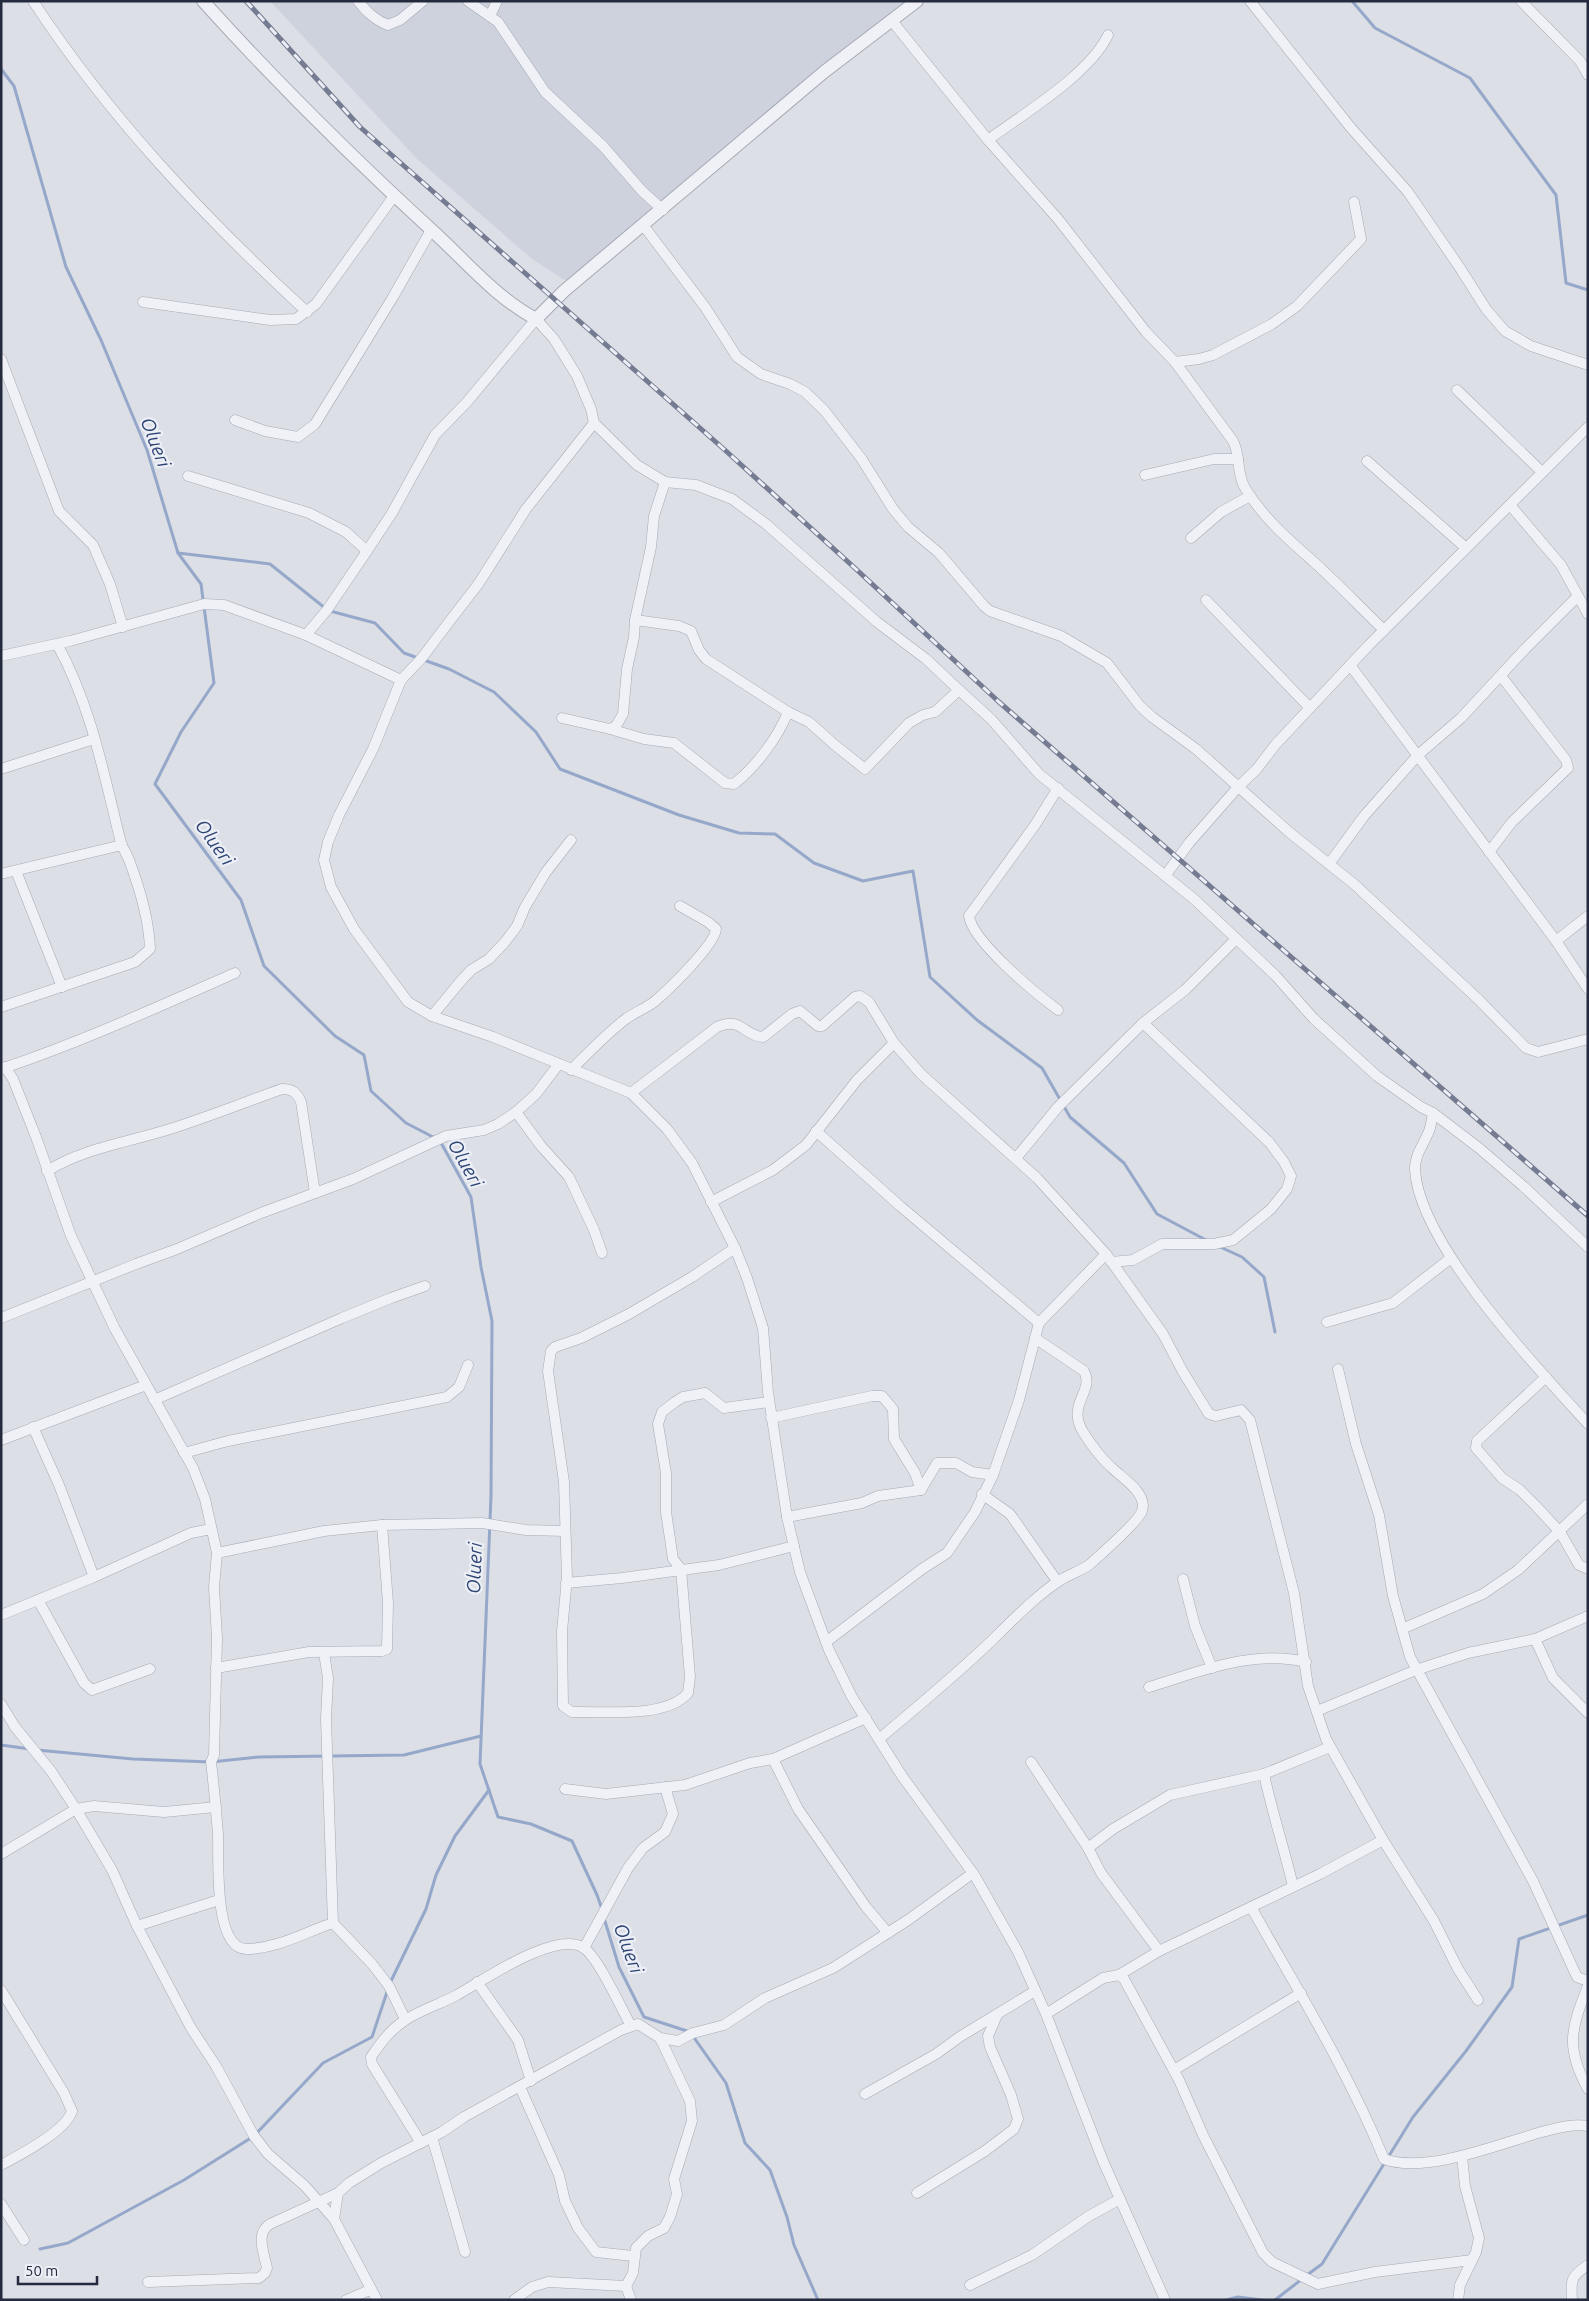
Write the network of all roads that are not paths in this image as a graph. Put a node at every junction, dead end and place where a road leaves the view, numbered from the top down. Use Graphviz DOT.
graph roads {
  1 [pos="34,1"];
  2 [pos="203,1"];
  3 [pos="358,1"];
  4 [pos="423,1"];
  5 [pos="468,1"];
  6 [pos="498,1"];
  7 [pos="917,1"];
  8 [pos="1250,1"];
  9 [pos="1521,1"];
  10 [pos="490,16"];
  11 [pos="892,21"];
  12 [pos="1108,35"];
  13 [pos="1588,75"];
  14 [pos="988,140"];
  15 [pos="394,196"];
  16 [pos="1354,202"];
  17 [pos="663,210"];
  18 [pos="644,225"];
  19 [pos="431,230"];
  20 [pos="143,302"];
  21 [pos="307,312"];
  22 [pos="536,319"];
  23 [pos="1,359"];
  24 [pos="1175,362"];
  25 [pos="1588,365"];
  26 [pos="1457,390"];
  27 [pos="235,420"];
  28 [pos="594,423"];
  29 [pos="1588,427"];
  30 [pos="1238,459"];
  31 [pos="1367,461"];
  32 [pos="1542,472"];
  33 [pos="1145,475"];
  34 [pos="188,476"];
  35 [pos="665,482"];
  36 [pos="1250,496"];
  37 [pos="1510,505"];
  38 [pos="1191,538"];
  39 [pos="1466,548"];
  40 [pos="368,551"];
  41 [pos="1577,597"];
  42 [pos="1206,600"];
  43 [pos="1588,614"];
  44 [pos="635,620"];
  45 [pos="123,627"];
  46 [pos="1384,630"];
  47 [pos="306,635"];
  48 [pos="57,644"];
  49 [pos="1,656"];
  50 [pos="1350,665"];
  51 [pos="1501,676"];
  52 [pos="401,680"];
  53 [pos="959,690"];
  54 [pos="1310,708"];
  55 [pos="788,712"];
  56 [pos="562,718"];
  57 [pos="610,729"];
  58 [pos="94,739"];
  59 [pos="1418,755"];
  60 [pos="1,769"];
  61 [pos="1239,786"];
  62 [pos="1058,788"];
  63 [pos="571,840"];
  64 [pos="122,845"];
  65 [pos="1489,852"];
  66 [pos="1329,864"];
  67 [pos="16,871"];
  68 [pos="1,874"];
  69 [pos="1165,876"];
  70 [pos="680,906"];
  71 [pos="1588,916"];
  72 [pos="1236,939"];
  73 [pos="1556,940"];
  74 [pos="235,973"];
  75 [pos="62,987"];
  76 [pos="1588,989"];
  77 [pos="1,1007"];
  78 [pos="1058,1010"];
  79 [pos="432,1016"];
  80 [pos="1143,1023"];
  81 [pos="1588,1039"];
  82 [pos="894,1043"];
  83 [pos="558,1065"];
  84 [pos="3,1068"];
  85 [pos="570,1070"];
  86 [pos="631,1093"];
  87 [pos="516,1112"];
  88 [pos="1433,1113"];
  89 [pos="816,1131"];
  90 [pos="1016,1158"];
  91 [pos="47,1171"];
  92 [pos="315,1193"];
  93 [pos="711,1202"];
  94 [pos="1588,1247"];
  95 [pos="735,1248"];
  96 [pos="602,1254"];
  97 [pos="1109,1258"];
  98 [pos="1451,1258"];
  99 [pos="93,1281"];
  100 [pos="425,1286"];
  101 [pos="1,1318"];
  102 [pos="1327,1322"];
  103 [pos="1039,1323"];
  104 [pos="1035,1338"];
  105 [pos="468,1365"];
  106 [pos="1338,1369"];
  107 [pos="1546,1377"];
  108 [pos="146,1385"];
  109 [pos="154,1400"];
  110 [pos="769,1402"];
  111 [pos="771,1418"];
  112 [pos="1588,1424"];
  113 [pos="34,1427"];
  114 [pos="1,1440"];
  115 [pos="184,1453"];
  116 [pos="993,1475"];
  117 [pos="921,1490"];
  118 [pos="982,1494"];
  119 [pos="1588,1504"];
  120 [pos="787,1516"];
  121 [pos="382,1526"];
  122 [pos="211,1529"];
  123 [pos="565,1531"];
  124 [pos="1560,1532"];
  125 [pos="794,1546"];
  126 [pos="217,1553"];
  127 [pos="682,1569"];
  128 [pos="1588,1569"];
  129 [pos="94,1577"];
  130 [pos="1183,1579"];
  131 [pos="1058,1581"];
  132 [pos="566,1582"];
  133 [pos="38,1600"];
  134 [pos="1,1615"];
  135 [pos="1588,1616"];
  136 [pos="1402,1629"];
  137 [pos="1535,1639"];
  138 [pos="826,1642"];
  139 [pos="324,1653"];
  140 [pos="1306,1662"];
  141 [pos="216,1668"];
  142 [pos="1212,1668"];
  143 [pos="150,1669"];
  144 [pos="1416,1670"];
  145 [pos="1149,1687"];
  146 [pos="1,1704"];
  147 [pos="1317,1711"];
  148 [pos="1588,1713"];
  149 [pos="866,1718"];
  150 [pos="879,1739"];
  151 [pos="1330,1747"];
  152 [pos="774,1759"];
  153 [pos="1031,1762"];
  154 [pos="1264,1774"];
  155 [pos="665,1787"];
  156 [pos="565,1789"];
  157 [pos="216,1807"];
  158 [pos="76,1809"];
  159 [pos="1383,1840"];
  160 [pos="1088,1848"];
  161 [pos="1,1854"];
  162 [pos="973,1873"];
  163 [pos="1292,1886"];
  164 [pos="219,1900"];
  165 [pos="1251,1907"];
  166 [pos="333,1923"];
  167 [pos="136,1926"];
  168 [pos="888,1932"];
  169 [pos="584,1948"];
  170 [pos="1160,1951"];
  171 [pos="1119,1975"];
  172 [pos="1588,1981"];
  173 [pos="477,1982"];
  174 [pos="1588,1986"];
  175 [pos="1,1990"];
  176 [pos="1035,1992"];
  177 [pos="1301,1993"];
  178 [pos="1478,2000"];
  179 [pos="1046,2014"];
  180 [pos="997,2015"];
  181 [pos="405,2019"];
  182 [pos="631,2026"];
  183 [pos="660,2038"];
  184 [pos="1174,2070"];
  185 [pos="531,2081"];
  186 [pos="520,2087"];
  187 [pos="1588,2089"];
  188 [pos="865,2094"];
  189 [pos="1588,2126"];
  190 [pos="432,2137"];
  191 [pos="421,2143"];
  192 [pos="1462,2156"];
  193 [pos="1,2165"];
  194 [pos="338,2193"];
  195 [pos="917,2193"];
  196 [pos="1120,2199"];
  197 [pos="318,2201"];
  198 [pos="1,2204"];
  199 [pos="334,2219"];
  200 [pos="24,2240"];
  201 [pos="465,2252"];
  202 [pos="633,2256"];
  203 [pos="1472,2260"];
  204 [pos="1588,2266"];
  205 [pos="148,2282"];
  206 [pos="970,2285"];
  207 [pos="626,2286"];
  208 [pos="370,2290"];
  209 [pos="346,2300"];
  210 [pos="377,2300"];
  211 [pos="514,2300"];
  212 [pos="631,2300"];
  213 [pos="1165,2300"];
  214 [pos="1458,2300"];
  215 [pos="1572,2300"];
  1 -- 21 [label="street"];
  2 -- 15 [label="street"];
  3 -- 4 [label="street"];
  5 -- 10 [label="street"];
  6 -- 10 [label="street"];
  7 -- 11 [label="street"];
  8 -- 25 [label="street"];
  9 -- 13 [label="street"];
  10 -- 17 [label="street"];
  11 -- 14 [label="street"];
  11 -- 17 [label="street"];
  12 -- 14 [label="street"];
  14 -- 24 [label="street"];
  15 -- 19 [label="street"];
  15 -- 21 [label="street"];
  16 -- 24 [label="street"];
  17 -- 18 [label="street"];
  18 -- 22 [label="street"];
  18 -- 61 [label="street"];
  19 -- 22 [label="street"];
  19 -- 27 [label="street"];
  20 -- 21 [label="street"];
  22 -- 28 [label="street"];
  22 -- 40 [label="street"];
  23 -- 45 [label="street"];
  24 -- 30 [label="street"];
  26 -- 32 [label="street"];
  28 -- 35 [label="street"];
  28 -- 52 [label="street"];
  29 -- 32 [label="street"];
  30 -- 33 [label="street"];
  30 -- 36 [label="street"];
  31 -- 39 [label="street"];
  32 -- 37 [label="street"];
  34 -- 40 [label="street"];
  35 -- 44 [label="street"];
  35 -- 53 [label="street"];
  36 -- 38 [label="street"];
  36 -- 46 [label="street"];
  37 -- 39 [label="street"];
  37 -- 41 [label="street"];
  39 -- 46 [label="street"];
  40 -- 47 [label="street"];
  41 -- 43 [label="street"];
  41 -- 51 [label="street"];
  42 -- 54 [label="street"];
  44 -- 55 [label="street"];
  44 -- 57 [label="street"];
  45 -- 47 [label="street"];
  45 -- 48 [label="street"];
  46 -- 50 [label="street"];
  47 -- 52 [label="street"];
  48 -- 49 [label="street"];
  48 -- 58 [label="street"];
  50 -- 54 [label="street"];
  50 -- 59 [label="street"];
  51 -- 59 [label="street"];
  51 -- 65 [label="street"];
  52 -- 79 [label="street"];
  53 -- 55 [label="street"];
  53 -- 62 [label="street"];
  54 -- 61 [label="street"];
  55 -- 57 [label="street"];
  56 -- 57 [label="street"];
  58 -- 60 [label="street"];
  58 -- 64 [label="street"];
  59 -- 65 [label="street"];
  59 -- 66 [label="street"];
  61 -- 66 [label="street"];
  61 -- 69 [label="street"];
  62 -- 69 [label="street"];
  62 -- 78 [label="street"];
  63 -- 79 [label="street"];
  64 -- 67 [label="street"];
  64 -- 75 [label="street"];
  65 -- 73 [label="street"];
  66 -- 81 [label="street"];
  67 -- 68 [label="street"];
  67 -- 75 [label="street"];
  69 -- 72 [label="street"];
  70 -- 85 [label="street"];
  71 -- 73 [label="street"];
  72 -- 80 [label="street"];
  72 -- 88 [label="street"];
  73 -- 76 [label="street"];
  74 -- 84 [label="street"];
  75 -- 77 [label="street"];
  79 -- 83 [label="street"];
  80 -- 90 [label="street"];
  80 -- 97 [label="street"];
  82 -- 86 [label="street"];
  82 -- 89 [label="street"];
  82 -- 90 [label="street"];
  83 -- 85 [label="street"];
  83 -- 87 [label="street"];
  84 -- 91 [label="street"];
  85 -- 86 [label="street"];
  86 -- 93 [label="street"];
  87 -- 92 [label="street"];
  87 -- 96 [label="street"];
  88 -- 94 [label="street"];
  88 -- 98 [label="street"];
  89 -- 93 [label="street"];
  89 -- 103 [label="street"];
  90 -- 97 [label="street"];
  91 -- 92 [label="street"];
  91 -- 99 [label="street"];
  92 -- 99 [label="street"];
  93 -- 95 [label="street"];
  95 -- 110 [label="street"];
  95 -- 123 [label="street"];
  97 -- 103 [label="street"];
  97 -- 140 [label="street"];
  98 -- 102 [label="street"];
  98 -- 107 [label="street"];
  99 -- 101 [label="street"];
  99 -- 108 [label="street"];
  100 -- 109 [label="street"];
  103 -- 104 [label="street"];
  104 -- 116 [label="street"];
  104 -- 131 [label="street"];
  105 -- 115 [label="street"];
  106 -- 136 [label="street"];
  107 -- 112 [label="street"];
  107 -- 124 [label="street"];
  108 -- 109 [label="street"];
  108 -- 113 [label="street"];
  109 -- 115 [label="street"];
  110 -- 111 [label="street"];
  110 -- 127 [label="street"];
  111 -- 117 [label="street"];
  111 -- 120 [label="street"];
  113 -- 114 [label="street"];
  113 -- 129 [label="street"];
  115 -- 122 [label="street"];
  116 -- 117 [label="street"];
  116 -- 118 [label="street"];
  117 -- 120 [label="street"];
  118 -- 131 [label="street"];
  118 -- 138 [label="street"];
  119 -- 124 [label="street"];
  120 -- 125 [label="street"];
  121 -- 123 [label="street"];
  121 -- 126 [label="street"];
  121 -- 139 [label="street"];
  122 -- 126 [label="street"];
  122 -- 129 [label="street"];
  123 -- 132 [label="street"];
  124 -- 128 [label="street"];
  124 -- 136 [label="street"];
  125 -- 127 [label="street"];
  125 -- 138 [label="street"];
  126 -- 141 [label="street"];
  127 -- 132 [label="street"];
  127 -- 132 [label="street"];
  129 -- 133 [label="street"];
  130 -- 142 [label="street"];
  131 -- 150 [label="street"];
  133 -- 134 [label="street"];
  133 -- 143 [label="street"];
  135 -- 137 [label="street"];
  136 -- 144 [label="street"];
  137 -- 144 [label="street"];
  137 -- 148 [label="street"];
  138 -- 149 [label="street"];
  139 -- 141 [label="street"];
  139 -- 166 [label="street"];
  140 -- 142 [label="street"];
  140 -- 147 [label="street"];
  141 -- 157 [label="street"];
  142 -- 145 [label="street"];
  144 -- 147 [label="street"];
  144 -- 172 [label="street"];
  146 -- 158 [label="street"];
  147 -- 151 [label="street"];
  149 -- 150 [label="street"];
  149 -- 152 [label="street"];
  150 -- 162 [label="street"];
  151 -- 154 [label="street"];
  151 -- 159 [label="street"];
  152 -- 155 [label="street"];
  152 -- 168 [label="street"];
  153 -- 160 [label="street"];
  154 -- 160 [label="street"];
  154 -- 163 [label="street"];
  155 -- 156 [label="street"];
  155 -- 169 [label="street"];
  157 -- 158 [label="street"];
  157 -- 164 [label="street"];
  158 -- 161 [label="street"];
  158 -- 167 [label="street"];
  159 -- 163 [label="street"];
  159 -- 178 [label="street"];
  160 -- 170 [label="street"];
  162 -- 168 [label="street"];
  162 -- 176 [label="street"];
  163 -- 165 [label="street"];
  164 -- 166 [label="street"];
  164 -- 167 [label="street"];
  165 -- 170 [label="street"];
  165 -- 177 [label="street"];
  166 -- 181 [label="street"];
  167 -- 197 [label="street"];
  168 -- 183 [label="street"];
  169 -- 173 [label="street"];
  169 -- 182 [label="street"];
  170 -- 171 [label="street"];
  171 -- 179 [label="street"];
  171 -- 184 [label="street"];
  173 -- 181 [label="street"];
  173 -- 185 [label="street"];
  174 -- 187 [label="street"];
  175 -- 193 [label="street"];
  176 -- 179 [label="street"];
  176 -- 180 [label="street"];
  177 -- 184 [label="street"];
  177 -- 192 [label="street"];
  179 -- 196 [label="street"];
  180 -- 188 [label="street"];
  180 -- 195 [label="street"];
  181 -- 191 [label="street"];
  182 -- 183 [label="street"];
  182 -- 185 [label="street"];
  183 -- 202 [label="street"];
  184 -- 203 [label="street"];
  185 -- 186 [label="street"];
  186 -- 190 [label="street"];
  186 -- 202 [label="street"];
  189 -- 192 [label="street"];
  190 -- 191 [label="street"];
  190 -- 201 [label="street"];
  191 -- 194 [label="street"];
  192 -- 203 [label="street"];
  194 -- 197 [label="street"];
  194 -- 199 [label="street"];
  196 -- 206 [label="street"];
  196 -- 213 [label="street"];
  197 -- 199 [label="street"];
  197 -- 205 [label="street"];
  198 -- 200 [label="street"];
  199 -- 208 [label="street"];
  202 -- 207 [label="street"];
  203 -- 214 [label="street"];
  204 -- 215 [label="street"];
  207 -- 211 [label="street"];
  207 -- 212 [label="street"];
  208 -- 209 [label="street"];
  208 -- 210 [label="street"];
}
